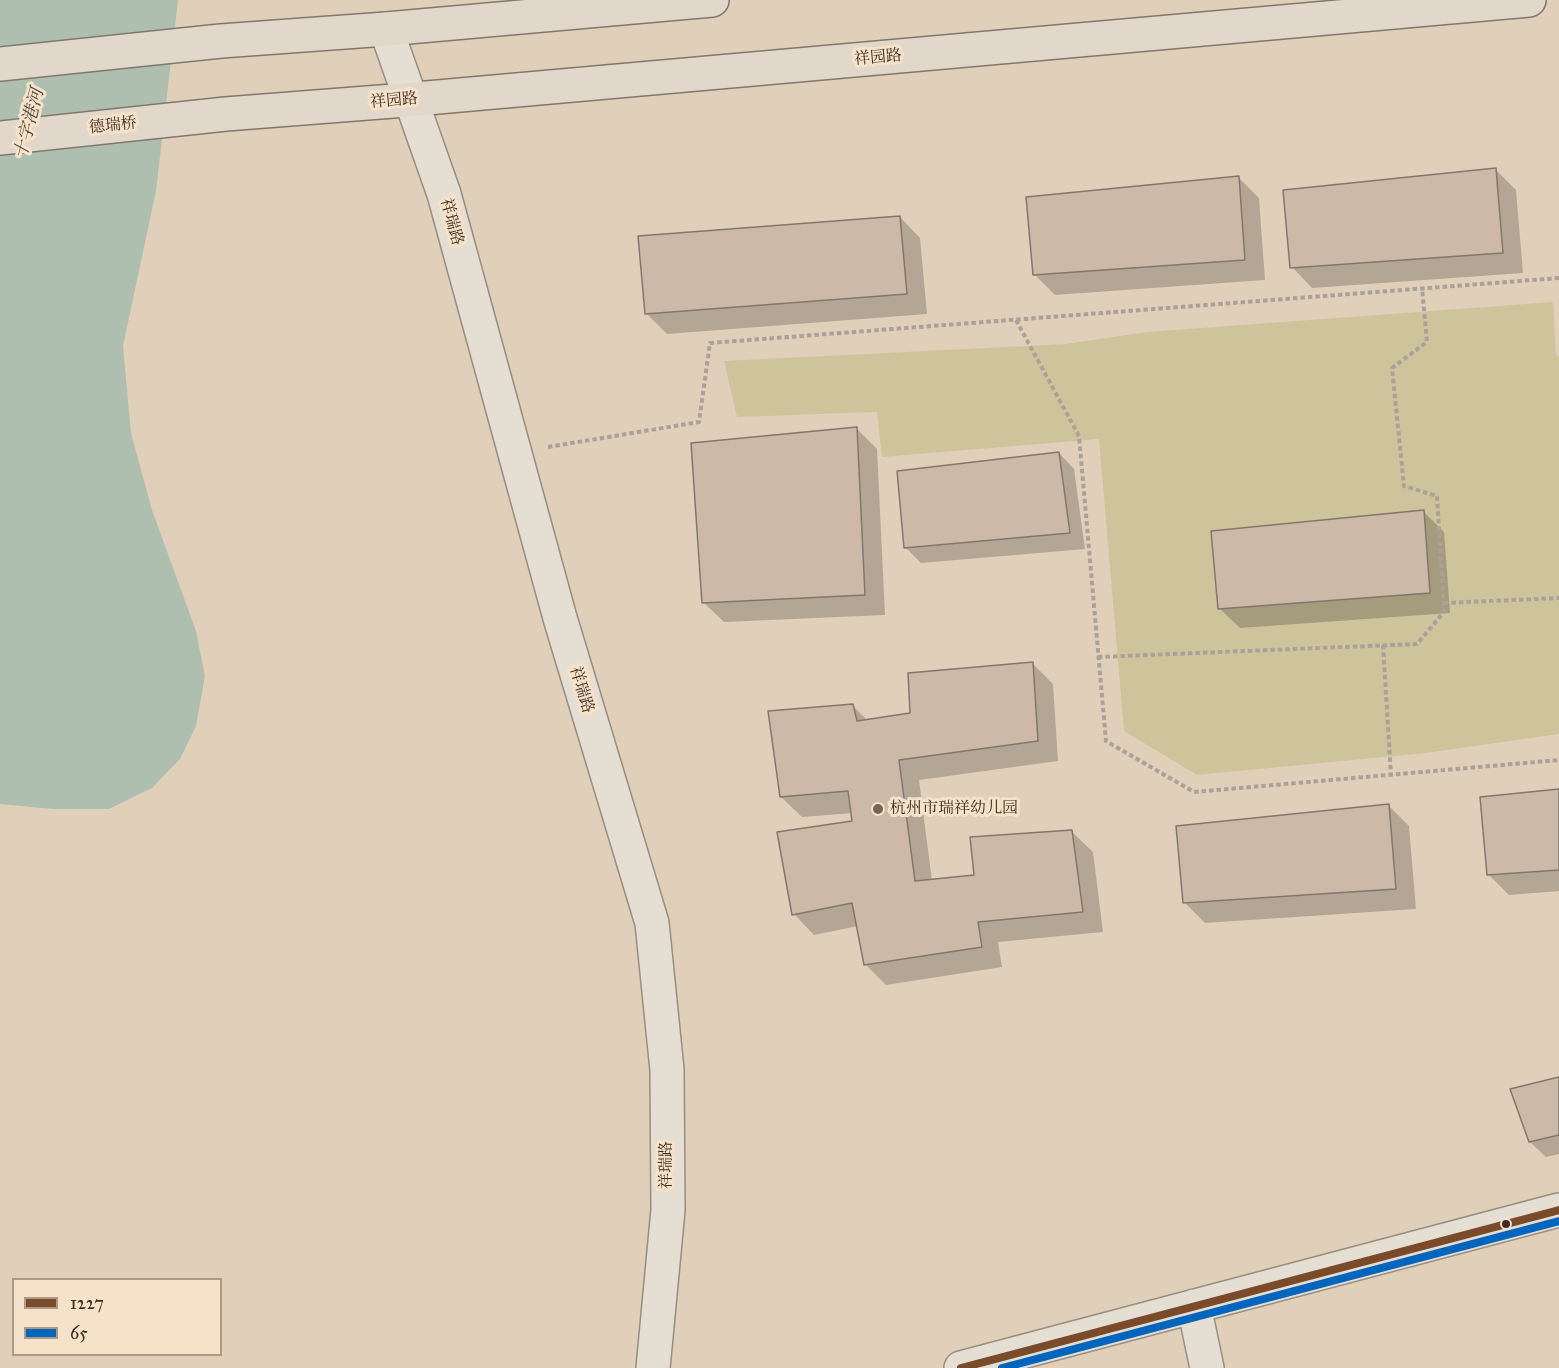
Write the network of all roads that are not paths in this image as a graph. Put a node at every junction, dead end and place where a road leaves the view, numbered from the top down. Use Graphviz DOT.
graph roads {
  1 [pos="712,0"];
  2 [pos="1529,0"];
  3 [pos="386,29"];
  4 [pos="0,64"];
  5 [pos="411,99"];
  6 [pos="226,114"];
  7 [pos="0,138"];
  8 [pos="1559,1210"];
  9 [pos="1194,1306"];
  10 [pos="653,1368"];
  11 [pos="961,1368"];
  12 [pos="1206,1368"];
  1 -- 3 [label="main road"];
  2 -- 5 [label="main road, 祥园路"];
  3 -- 4 [label="main road"];
  3 -- 5 [label="street, 祥瑞路"];
  5 -- 6 [label="main road, 祥园路"];
  5 -- 10 [label="street, 祥瑞路"];
  6 -- 7 [label="main road, 德瑞桥"];
  8 -- 9 [label="street"];
  9 -- 11 [label="street"];
  9 -- 12 [label="street"];
}
